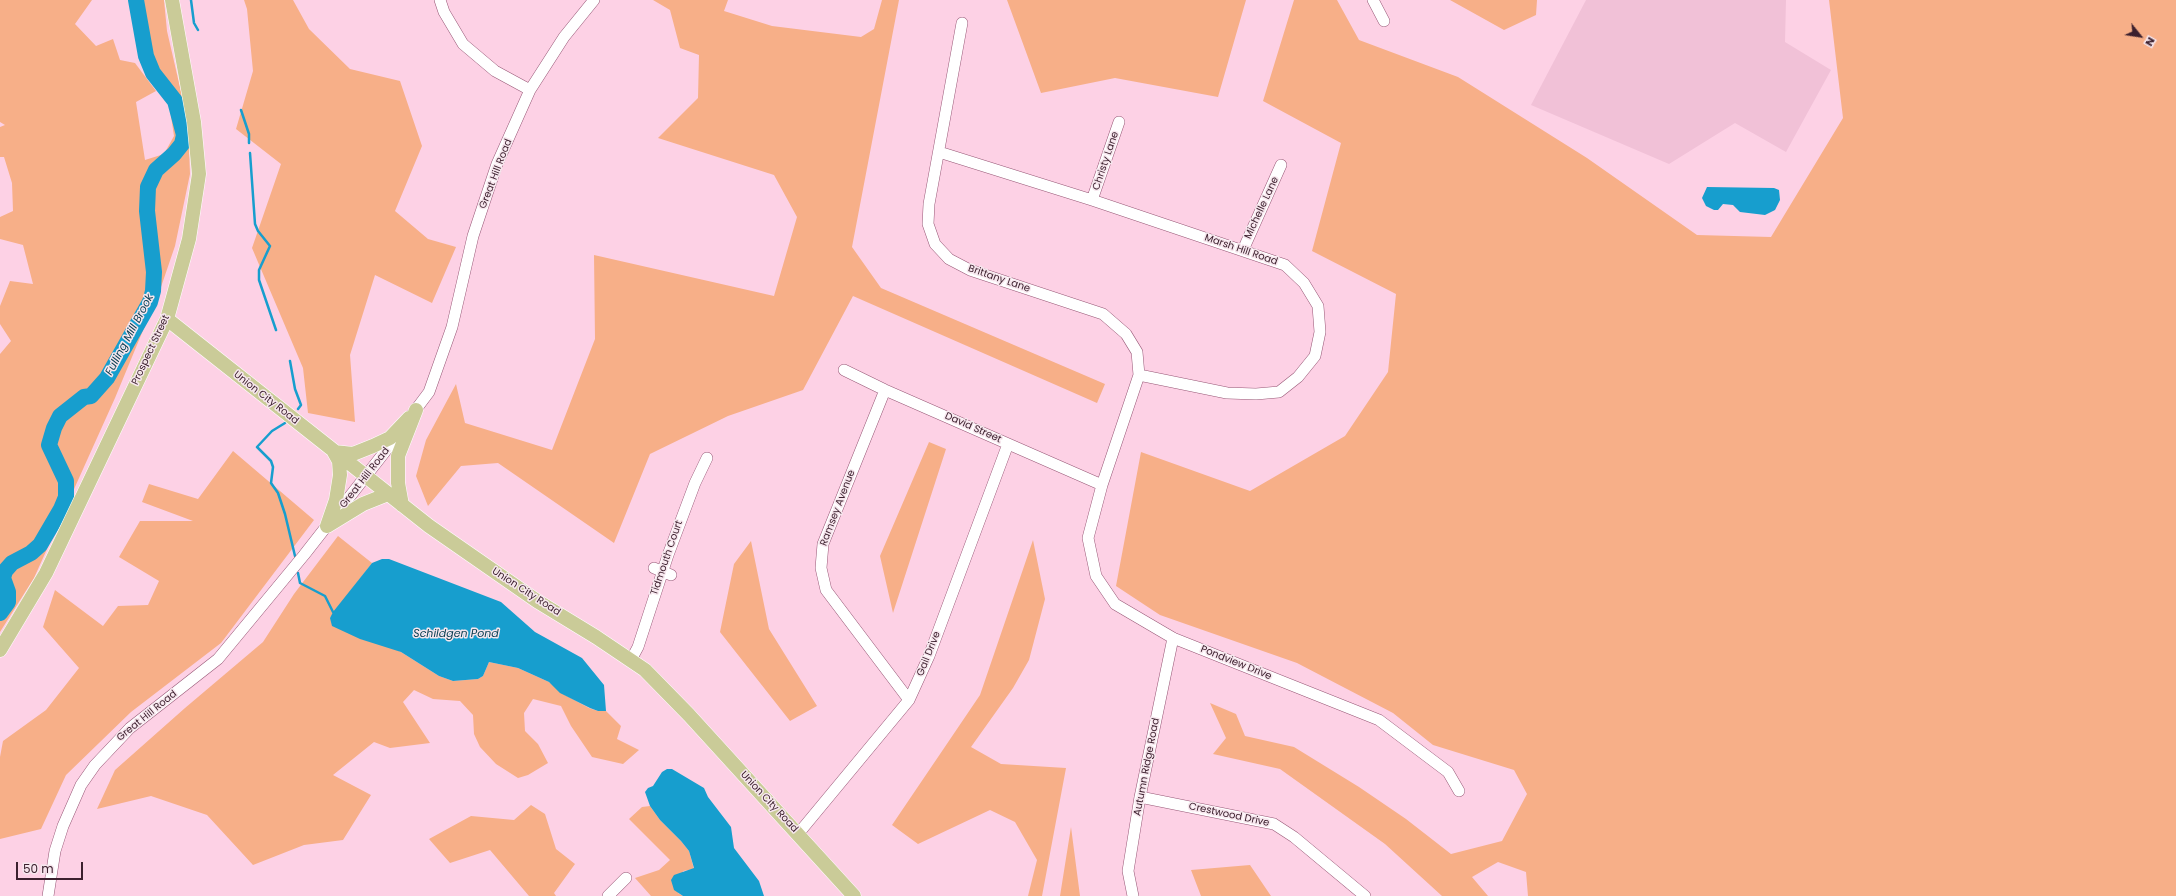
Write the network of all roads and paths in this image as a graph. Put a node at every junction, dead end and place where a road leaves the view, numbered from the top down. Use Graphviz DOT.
graph roads {
  1 [pos="172,0"];
  2 [pos="440,0"];
  3 [pos="594,0"];
  4 [pos="1373,0"];
  5 [pos="1384,21"];
  6 [pos="962,23"];
  7 [pos="530,90"];
  8 [pos="1119,122"];
  9 [pos="938,152"];
  10 [pos="1281,165"];
  11 [pos="1092,200"];
  12 [pos="1243,250"];
  13 [pos="167,319"];
  14 [pos="844,370"];
  15 [pos="1139,375"];
  16 [pos="885,390"];
  17 [pos="416,410"];
  18 [pos="1008,444"];
  19 [pos="334,452"];
  20 [pos="707,458"];
  21 [pos="366,477"];
  22 [pos="1102,485"];
  23 [pos="388,494"];
  24 [pos="402,505"];
  25 [pos="327,526"];
  26 [pos="1173,638"];
  27 [pos="0,650"];
  28 [pos="631,660"];
  29 [pos="909,700"];
  30 [pos="1459,791"];
  31 [pos="1140,797"];
  32 [pos="798,834"];
  33 [pos="626,878"];
  34 [pos="48,896"];
  35 [pos="608,896"];
  36 [pos="854,896"];
  37 [pos="1133,896"];
  38 [pos="1365,896"];
  1 -- 13 [label="main road, Prospect Street"];
  2 -- 7 [label="street"];
  3 -- 7 [label="street, Great Hill Road"];
  4 -- 5 [label="street"];
  6 -- 9 [label="street, Brittany Lane"];
  7 -- 17 [label="street, Great Hill Road"];
  8 -- 11 [label="street, Christy Lane"];
  9 -- 11 [label="street, Marsh Hill Road"];
  9 -- 15 [label="street, Brittany Lane"];
  10 -- 12 [label="street, Michelle Lane"];
  11 -- 12 [label="street, Marsh Hill Road"];
  12 -- 15 [label="street, Marsh Hill Road"];
  13 -- 19 [label="main road, Union City Road"];
  13 -- 27 [label="main road, Prospect Street"];
  14 -- 16 [label="street, David Street"];
  15 -- 22 [label="street, Brittany Lane"];
  16 -- 18 [label="street, David Street"];
  16 -- 29 [label="street, Ramsey Avenue"];
  17 -- 19 [label="main road"];
  17 -- 21 [label="street, Great Hill Road"];
  17 -- 24 [label="main road"];
  18 -- 22 [label="street, David Street"];
  18 -- 29 [label="street, Gail Drive"];
  19 -- 21 [label="main road, Union City Road"];
  19 -- 25 [label="main road"];
  20 -- 28 [label="street, Tidmouth Court"];
  21 -- 23 [label="main road, Union City Road"];
  21 -- 25 [label="street, Great Hill Road"];
  22 -- 26 [label="street, Pondview Drive"];
  23 -- 24 [label="main road, Union City Road"];
  23 -- 25 [label="main road"];
  24 -- 28 [label="main road, Union City Road"];
  25 -- 34 [label="street, Great Hill Road"];
  26 -- 30 [label="street, Pondview Drive"];
  26 -- 31 [label="street, Autumn Ridge Road"];
  28 -- 32 [label="main road, Union City Road"];
  29 -- 32 [label="street, Gail Drive"];
  31 -- 37 [label="street, Autumn Ridge Road"];
  31 -- 38 [label="street, Crestwood Drive"];
  32 -- 36 [label="main road, Union City Road"];
  33 -- 35 [label="street"];
}
